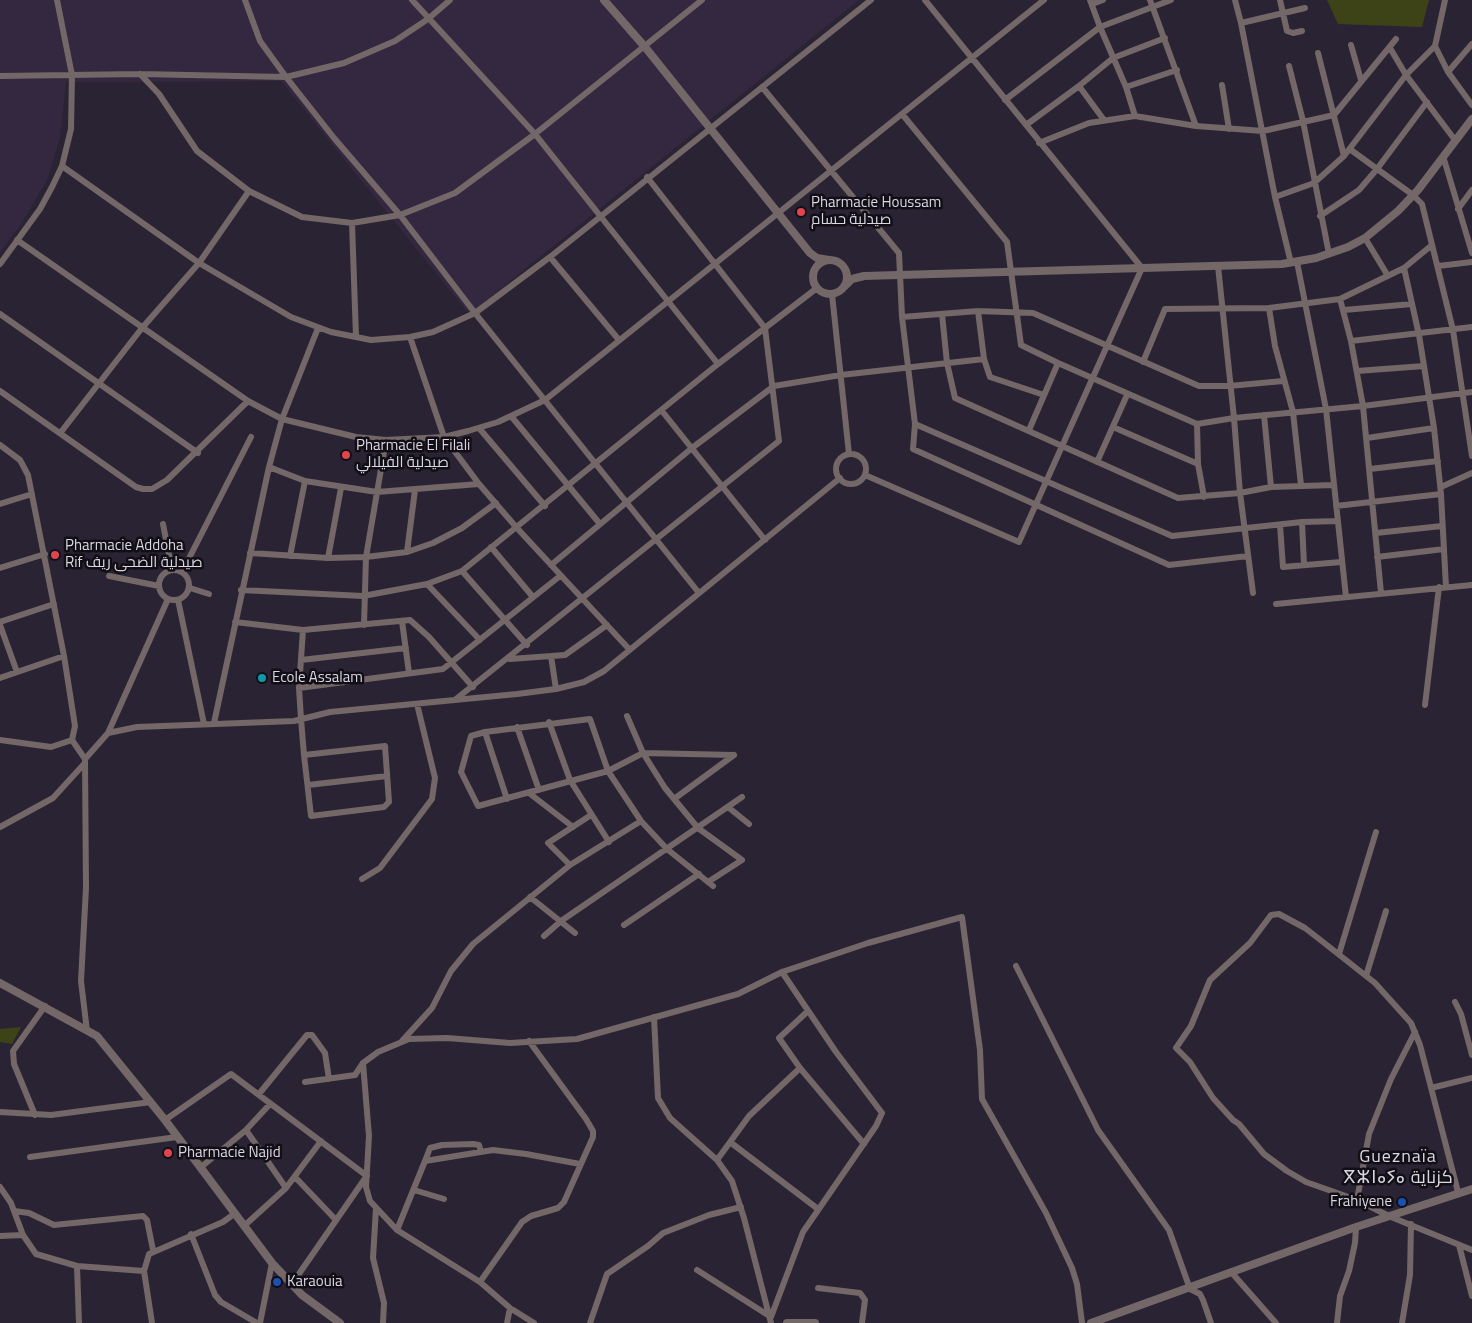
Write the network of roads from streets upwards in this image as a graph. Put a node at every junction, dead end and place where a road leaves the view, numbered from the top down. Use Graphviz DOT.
graph roads {
  1 [pos="57,0"];
  2 [pos="245,0"];
  3 [pos="412,0"];
  4 [pos="450,0"];
  5 [pos="604,0"];
  6 [pos="702,0"];
  7 [pos="871,0"];
  8 [pos="925,0"];
  9 [pos="1044,0"];
  10 [pos="1103,0"];
  11 [pos="1172,0"];
  12 [pos="1235,0"];
  13 [pos="1280,0"];
  14 [pos="1446,0"];
  15 [pos="1091,2"];
  16 [pos="1152,3"];
  17 [pos="1305,8"];
  18 [pos="1282,13"];
  19 [pos="428,19"];
  20 [pos="1241,23"];
  21 [pos="1100,27"];
  22 [pos="1302,31"];
  23 [pos="1165,38"];
  24 [pos="1396,39"];
  25 [pos="1472,44"];
  26 [pos="1350,45"];
  27 [pos="1435,46"];
  28 [pos="645,47"];
  29 [pos="1390,48"];
  30 [pos="1318,54"];
  31 [pos="1113,58"];
  32 [pos="973,59"];
  33 [pos="1289,66"];
  34 [pos="1177,70"];
  35 [pos="1448,72"];
  36 [pos="140,74"];
  37 [pos="72,75"];
  38 [pos="1406,75"];
  39 [pos="0,76"];
  40 [pos="286,77"];
  41 [pos="1361,80"];
  42 [pos="1079,86"];
  43 [pos="1222,86"];
  44 [pos="762,87"];
  45 [pos="1126,87"];
  46 [pos="1006,100"];
  47 [pos="1427,102"];
  48 [pos="1472,105"];
  49 [pos="902,114"];
  50 [pos="1334,115"];
  51 [pos="1135,116"];
  52 [pos="1472,119"];
  53 [pos="1104,120"];
  54 [pos="1303,121"];
  55 [pos="1026,125"];
  56 [pos="1196,126"];
  57 [pos="711,128"];
  58 [pos="1229,129"];
  59 [pos="1263,131"];
  60 [pos="535,134"];
  61 [pos="1455,140"];
  62 [pos="1039,143"];
  63 [pos="1350,150"];
  64 [pos="1344,156"];
  65 [pos="1443,156"];
  66 [pos="62,166"];
  67 [pos="1377,169"];
  68 [pos="832,170"];
  69 [pos="647,178"];
  70 [pos="1314,184"];
  71 [pos="249,190"];
  72 [pos="1472,190"];
  73 [pos="1413,195"];
  74 [pos="1275,197"];
  75 [pos="1458,209"];
  76 [pos="778,213"];
  77 [pos="400,214"];
  78 [pos="599,215"];
  79 [pos="1320,216"];
  80 [pos="352,223"];
  81 [pos="1365,238"];
  82 [pos="18,240"];
  83 [pos="1432,245"];
  84 [pos="1472,249"];
  85 [pos="810,253"];
  86 [pos="1329,254"];
  87 [pos="550,256"];
  88 [pos="829,260"];
  89 [pos="1294,262"];
  90 [pos="1472,262"];
  91 [pos="199,263"];
  92 [pos="0,264"];
  93 [pos="714,264"];
  94 [pos="1218,266"];
  95 [pos="1438,266"];
  96 [pos="844,268"];
  97 [pos="1142,268"];
  98 [pos="1404,268"];
  99 [pos="1012,272"];
  100 [pos="814,273"];
  101 [pos="900,275"];
  102 [pos="864,276"];
  103 [pos="1388,276"];
  104 [pos="845,286"];
  105 [pos="817,288"];
  106 [pos="832,294"];
  107 [pos="1340,299"];
  108 [pos="668,301"];
  109 [pos="1305,304"];
  110 [pos="1412,304"];
  111 [pos="1222,308"];
  112 [pos="1269,308"];
  113 [pos="1344,310"];
  114 [pos="978,311"];
  115 [pos="1016,311"];
  116 [pos="475,313"];
  117 [pos="0,314"];
  118 [pos="942,314"];
  119 [pos="902,317"];
  120 [pos="1472,327"];
  121 [pos="142,328"];
  122 [pos="318,328"];
  123 [pos="765,328"];
  124 [pos="1453,330"];
  125 [pos="1419,335"];
  126 [pos="356,337"];
  127 [pos="410,337"];
  128 [pos="619,340"];
  129 [pos="1352,341"];
  130 [pos="1107,346"];
  131 [pos="984,359"];
  132 [pos="1143,362"];
  133 [pos="947,363"];
  134 [pos="1058,363"];
  135 [pos="718,364"];
  136 [pos="1424,366"];
  137 [pos="908,369"];
  138 [pos="1357,371"];
  139 [pos="841,375"];
  140 [pos="1093,379"];
  141 [pos="1283,381"];
  142 [pos="100,383"];
  143 [pos="774,386"];
  144 [pos="1229,386"];
  145 [pos="0,391"];
  146 [pos="1472,392"];
  147 [pos="1464,393"];
  148 [pos="1044,395"];
  149 [pos="1127,395"];
  150 [pos="1429,398"];
  151 [pos="248,400"];
  152 [pos="544,400"];
  153 [pos="1363,406"];
  154 [pos="1326,409"];
  155 [pos="662,411"];
  156 [pos="1293,412"];
  157 [pos="1264,415"];
  158 [pos="511,416"];
  159 [pos="1234,418"];
  160 [pos="282,419"];
  161 [pos="916,424"];
  162 [pos="1197,424"];
  163 [pos="1113,427"];
  164 [pos="479,428"];
  165 [pos="1434,428"];
  166 [pos="1028,430"];
  167 [pos="61,432"];
  168 [pos="250,437"];
  169 [pos="444,437"];
  170 [pos="1367,438"];
  171 [pos="386,440"];
  172 [pos="1061,446"];
  173 [pos="2,448"];
  174 [pos="692,448"];
  175 [pos="198,452"];
  176 [pos="849,454"];
  177 [pos="1472,456"];
  178 [pos="1438,461"];
  179 [pos="1096,462"];
  180 [pos="596,463"];
  181 [pos="1198,464"];
  182 [pos="269,467"];
  183 [pos="1370,470"];
  184 [pos="1472,473"];
  185 [pos="865,475"];
  186 [pos="840,478"];
  187 [pos="1046,480"];
  188 [pos="305,481"];
  189 [pos="479,484"];
  190 [pos="1302,485"];
  191 [pos="1334,485"];
  192 [pos="722,486"];
  193 [pos="568,487"];
  194 [pos="1271,487"];
  195 [pos="341,488"];
  196 [pos="415,490"];
  197 [pos="1441,490"];
  198 [pos="377,492"];
  199 [pos="1240,493"];
  200 [pos="32,494"];
  201 [pos="1204,497"];
  202 [pos="625,501"];
  203 [pos="1373,502"];
  204 [pos="0,504"];
  205 [pos="496,504"];
  206 [pos="1035,504"];
  207 [pos="544,506"];
  208 [pos="1336,506"];
  209 [pos="1338,521"];
  210 [pos="1302,522"];
  211 [pos="163,524"];
  212 [pos="600,524"];
  213 [pos="1280,526"];
  214 [pos="1442,526"];
  215 [pos="516,527"];
  216 [pos="1246,529"];
  217 [pos="1376,533"];
  218 [pos="654,540"];
  219 [pos="765,540"];
  220 [pos="490,547"];
  221 [pos="1444,549"];
  222 [pos="407,552"];
  223 [pos="250,553"];
  224 [pos="45,554"];
  225 [pos="290,556"];
  226 [pos="1248,556"];
  227 [pos="366,557"];
  228 [pos="1378,557"];
  229 [pos="328,558"];
  230 [pos="1341,562"];
  231 [pos="551,565"];
  232 [pos="1304,565"];
  233 [pos="0,568"];
  234 [pos="172,570"];
  235 [pos="462,571"];
  236 [pos="182,572"];
  237 [pos="110,576"];
  238 [pos="560,576"];
  239 [pos="427,584"];
  240 [pos="1472,585"];
  241 [pos="159,586"];
  242 [pos="1442,587"];
  243 [pos="190,588"];
  244 [pos="241,590"];
  245 [pos="699,593"];
  246 [pos="1253,593"];
  247 [pos="1381,593"];
  248 [pos="210,594"];
  249 [pos="363,596"];
  250 [pos="533,596"];
  251 [pos="1346,598"];
  252 [pos="168,599"];
  253 [pos="178,600"];
  254 [pos="582,600"];
  255 [pos="54,604"];
  256 [pos="1276,604"];
  257 [pos="505,620"];
  258 [pos="402,621"];
  259 [pos="0,622"];
  260 [pos="235,622"];
  261 [pos="606,624"];
  262 [pos="0,625"];
  263 [pos="364,625"];
  264 [pos="303,630"];
  265 [pos="480,640"];
  266 [pos="527,645"];
  267 [pos="406,648"];
  268 [pos="629,649"];
  269 [pos="64,656"];
  270 [pos="551,656"];
  271 [pos="509,659"];
  272 [pos="301,660"];
  273 [pos="452,663"];
  274 [pos="17,672"];
  275 [pos="409,673"];
  276 [pos="0,678"];
  277 [pos="473,687"];
  278 [pos="299,688"];
  279 [pos="556,689"];
  280 [pos="455,700"];
  281 [pos="417,704"];
  282 [pos="1425,705"];
  283 [pos="627,716"];
  284 [pos="300,719"];
  285 [pos="549,722"];
  286 [pos="214,723"];
  287 [pos="204,724"];
  288 [pos="516,727"];
  289 [pos="485,732"];
  290 [pos="108,733"];
  291 [pos="0,740"];
  292 [pos="72,740"];
  293 [pos="643,753"];
  294 [pos="304,755"];
  295 [pos="84,762"];
  296 [pos="608,771"];
  297 [pos="387,776"];
  298 [pos="570,781"];
  299 [pos="308,785"];
  300 [pos="539,790"];
  301 [pos="528,793"];
  302 [pos="742,798"];
  303 [pos="507,799"];
  304 [pos="674,799"];
  305 [pos="728,807"];
  306 [pos="591,815"];
  307 [pos="641,821"];
  308 [pos="749,824"];
  309 [pos="0,827"];
  310 [pos="573,827"];
  311 [pos="698,828"];
  312 [pos="1376,832"];
  313 [pos="609,842"];
  314 [pos="667,849"];
  315 [pos="570,865"];
  316 [pos="699,874"];
  317 [pos="362,879"];
  318 [pos="530,897"];
  319 [pos="1386,911"];
  320 [pos="561,921"];
  321 [pos="624,926"];
  322 [pos="576,933"];
  323 [pos="544,936"];
  324 [pos="1338,954"];
  325 [pos="1016,966"];
  326 [pos="782,972"];
  327 [pos="1366,976"];
  328 [pos="0,983"];
  329 [pos="1456,1002"];
  330 [pos="45,1006"];
  331 [pos="808,1011"];
  332 [pos="654,1017"];
  333 [pos="87,1031"];
  334 [pos="1415,1032"];
  335 [pos="529,1041"];
  336 [pos="401,1042"];
  337 [pos="1472,1056"];
  338 [pos="363,1063"];
  339 [pos="800,1068"];
  340 [pos="1472,1078"];
  341 [pos="329,1079"];
  342 [pos="305,1082"];
  343 [pos="1431,1088"];
  344 [pos="259,1094"];
  345 [pos="151,1102"];
  346 [pos="270,1104"];
  347 [pos="0,1112"];
  348 [pos="35,1115"];
  349 [pos="165,1120"];
  350 [pos="246,1130"];
  351 [pos="177,1137"];
  352 [pos="321,1141"];
  353 [pos="730,1142"];
  354 [pos="864,1144"];
  355 [pos="481,1152"];
  356 [pos="30,1157"];
  357 [pos="717,1160"];
  358 [pos="425,1161"];
  359 [pos="580,1164"];
  360 [pos="200,1168"];
  361 [pos="367,1176"];
  362 [pos="294,1177"];
  363 [pos="0,1186"];
  364 [pos="286,1188"];
  365 [pos="1472,1189"];
  366 [pos="414,1190"];
  367 [pos="1458,1192"];
  368 [pos="444,1199"];
  369 [pos="1357,1200"];
  370 [pos="376,1208"];
  371 [pos="741,1208"];
  372 [pos="818,1209"];
  373 [pos="14,1211"];
  374 [pos="234,1214"];
  375 [pos="1392,1217"];
  376 [pos="336,1220"];
  377 [pos="1411,1224"];
  378 [pos="244,1226"];
  379 [pos="1356,1227"];
  380 [pos="397,1230"];
  381 [pos="191,1234"];
  382 [pos="23,1235"];
  383 [pos="0,1236"];
  384 [pos="1459,1245"];
  385 [pos="153,1250"];
  386 [pos="1472,1250"];
  387 [pos="272,1263"];
  388 [pos="76,1266"];
  389 [pos="697,1270"];
  390 [pos="144,1271"];
  391 [pos="1232,1273"];
  392 [pos="480,1282"];
  393 [pos="292,1284"];
  394 [pos="818,1288"];
  395 [pos="1190,1289"];
  396 [pos="1472,1296"];
  397 [pos="510,1308"];
  398 [pos="771,1320"];
  399 [pos="79,1323"];
  400 [pos="152,1323"];
  401 [pos="259,1323"];
  402 [pos="340,1323"];
  403 [pos="383,1323"];
  404 [pos="507,1323"];
  405 [pos="534,1323"];
  406 [pos="590,1323"];
  407 [pos="787,1323"];
  408 [pos="815,1323"];
  409 [pos="862,1323"];
  410 [pos="1082,1323"];
  411 [pos="1091,1323"];
  412 [pos="1211,1323"];
  413 [pos="1276,1323"];
  414 [pos="1337,1323"];
  415 [pos="1402,1323"];
  1 -- 37 [label="street"];
  2 -- 40 [label="street"];
  3 -- 19 [label="street"];
  4 -- 19 [label="street"];
  5 -- 28 [label="street"];
  6 -- 28 [label="street"];
  7 -- 44 [label="street"];
  8 -- 32 [label="street"];
  9 -- 32 [label="street"];
  10 -- 15 [label="street"];
  11 -- 16 [label="street"];
  12 -- 20 [label="street"];
  13 -- 18 [label="street"];
  14 -- 27 [label="street"];
  15 -- 21 [label="street"];
  16 -- 21 [label="street"];
  16 -- 23 [label="street"];
  17 -- 18 [label="street"];
  18 -- 20 [label="street"];
  18 -- 22 [label="street"];
  19 -- 40 [label="street"];
  19 -- 60 [label="street"];
  20 -- 59 [label="street"];
  21 -- 31 [label="street"];
  21 -- 46 [label="street"];
  23 -- 31 [label="street"];
  23 -- 34 [label="street"];
  24 -- 29 [label="street"];
  25 -- 35 [label="street"];
  26 -- 41 [label="street"];
  27 -- 35 [label="street"];
  27 -- 38 [label="street"];
  28 -- 57 [label="street"];
  28 -- 60 [label="street"];
  29 -- 38 [label="street"];
  29 -- 41 [label="street"];
  30 -- 50 [label="street"];
  31 -- 42 [label="street"];
  31 -- 45 [label="street"];
  32 -- 46 [label="street"];
  32 -- 49 [label="street"];
  33 -- 54 [label="street"];
  34 -- 45 [label="street"];
  34 -- 56 [label="street"];
  35 -- 48 [label="street"];
  36 -- 37 [label="street"];
  36 -- 40 [label="street"];
  36 -- 71 [label="street"];
  37 -- 39 [label="street"];
  37 -- 66 [label="street"];
  38 -- 47 [label="street"];
  38 -- 63 [label="street"];
  40 -- 77 [label="street"];
  41 -- 50 [label="street"];
  42 -- 53 [label="street"];
  42 -- 55 [label="street"];
  43 -- 58 [label="street"];
  44 -- 57 [label="street"];
  44 -- 68 [label="street"];
  45 -- 51 [label="street"];
  46 -- 55 [label="street"];
  47 -- 61 [label="street"];
  47 -- 67 [label="street"];
  49 -- 68 [label="street"];
  49 -- 99 [label="street"];
  50 -- 54 [label="street"];
  50 -- 64 [label="street"];
  51 -- 53 [label="street"];
  51 -- 56 [label="street"];
  52 -- 61 [label="street"];
  53 -- 62 [label="street"];
  54 -- 59 [label="street"];
  54 -- 70 [label="street"];
  55 -- 62 [label="street"];
  56 -- 58 [label="street"];
  57 -- 69 [label="street"];
  57 -- 76 [label="street"];
  58 -- 59 [label="street"];
  59 -- 74 [label="street"];
  60 -- 77 [label="street"];
  60 -- 78 [label="street"];
  61 -- 65 [label="street"];
  62 -- 97 [label="street"];
  63 -- 64 [label="street"];
  63 -- 67 [label="street"];
  64 -- 70 [label="street"];
  65 -- 73 [label="street"];
  65 -- 75 [label="street"];
  66 -- 82 [label="street"];
  66 -- 91 [label="street"];
  67 -- 73 [label="street"];
  67 -- 79 [label="street"];
  68 -- 76 [label="street"];
  68 -- 101 [label="street"];
  69 -- 78 [label="street"];
  69 -- 93 [label="street"];
  70 -- 74 [label="street"];
  70 -- 79 [label="street"];
  71 -- 80 [label="street"];
  71 -- 91 [label="street"];
  72 -- 75 [label="street"];
  73 -- 81 [label="street"];
  73 -- 83 [label="street"];
  74 -- 89 [label="street"];
  75 -- 84 [label="street"];
  76 -- 85 [label="street"];
  76 -- 93 [label="street"];
  77 -- 80 [label="street"];
  77 -- 116 [label="street"];
  78 -- 87 [label="street"];
  78 -- 108 [label="street"];
  79 -- 86 [label="street"];
  80 -- 126 [label="street"];
  81 -- 86 [label="street"];
  81 -- 103 [label="street"];
  82 -- 92 [label="street"];
  82 -- 121 [label="street"];
  83 -- 95 [label="street"];
  83 -- 98 [label="street"];
  85 -- 88 [label="street"];
  85 -- 100 [label="street"];
  86 -- 89 [label="street"];
  87 -- 116 [label="street"];
  87 -- 128 [label="street"];
  88 -- 96 [label="street"];
  88 -- 100 [label="street"];
  89 -- 94 [label="street"];
  89 -- 109 [label="street"];
  90 -- 95 [label="street"];
  91 -- 121 [label="street"];
  91 -- 122 [label="street"];
  93 -- 108 [label="street"];
  93 -- 123 [label="street"];
  94 -- 97 [label="street"];
  94 -- 111 [label="street"];
  95 -- 124 [label="street"];
  96 -- 102 [label="street"];
  96 -- 104 [label="street"];
  97 -- 99 [label="street"];
  97 -- 130 [label="street"];
  98 -- 103 [label="street"];
  98 -- 110 [label="street"];
  99 -- 101 [label="street"];
  99 -- 115 [label="street"];
  100 -- 105 [label="street"];
  101 -- 102 [label="street"];
  101 -- 119 [label="street"];
  102 -- 104 [label="street"];
  103 -- 107 [label="street"];
  104 -- 106 [label="street"];
  105 -- 106 [label="street"];
  105 -- 123 [label="street"];
  106 -- 139 [label="street"];
  107 -- 109 [label="street"];
  107 -- 113 [label="street"];
  108 -- 128 [label="street"];
  108 -- 135 [label="street"];
  109 -- 112 [label="street"];
  109 -- 154 [label="street"];
  110 -- 113 [label="street"];
  110 -- 125 [label="street"];
  111 -- 112 [label="street"];
  111 -- 132 [label="street"];
  111 -- 144 [label="street"];
  112 -- 141 [label="street"];
  113 -- 129 [label="street"];
  114 -- 115 [label="street"];
  114 -- 118 [label="street"];
  114 -- 131 [label="street"];
  115 -- 130 [label="street"];
  115 -- 134 [label="street"];
  116 -- 127 [label="street"];
  116 -- 152 [label="street"];
  117 -- 142 [label="street"];
  118 -- 119 [label="street"];
  118 -- 133 [label="street"];
  119 -- 137 [label="street"];
  120 -- 124 [label="street"];
  121 -- 142 [label="street"];
  121 -- 151 [label="street"];
  122 -- 126 [label="street"];
  122 -- 160 [label="street"];
  123 -- 135 [label="street"];
  123 -- 143 [label="street"];
  124 -- 125 [label="street"];
  124 -- 147 [label="street"];
  125 -- 129 [label="street"];
  125 -- 136 [label="street"];
  126 -- 127 [label="street"];
  127 -- 169 [label="street"];
  128 -- 152 [label="street"];
  129 -- 138 [label="street"];
  130 -- 132 [label="street"];
  130 -- 140 [label="street"];
  131 -- 133 [label="street"];
  131 -- 148 [label="street"];
  132 -- 144 [label="street"];
  133 -- 137 [label="street"];
  133 -- 166 [label="street"];
  134 -- 140 [label="street"];
  134 -- 148 [label="street"];
  135 -- 155 [label="street"];
  136 -- 138 [label="street"];
  136 -- 150 [label="street"];
  137 -- 139 [label="street"];
  137 -- 161 [label="street"];
  138 -- 153 [label="street"];
  139 -- 143 [label="street"];
  139 -- 176 [label="street"];
  140 -- 149 [label="street"];
  140 -- 172 [label="street"];
  141 -- 144 [label="street"];
  141 -- 156 [label="street"];
  142 -- 167 [label="street"];
  142 -- 175 [label="street"];
  143 -- 174 [label="street"];
  143 -- 192 [label="street"];
  144 -- 159 [label="street"];
  145 -- 167 [label="street"];
  146 -- 147 [label="street"];
  147 -- 150 [label="street"];
  147 -- 177 [label="street"];
  148 -- 166 [label="street"];
  149 -- 162 [label="street"];
  149 -- 163 [label="street"];
  150 -- 153 [label="street"];
  150 -- 165 [label="street"];
  151 -- 160 [label="street"];
  151 -- 175 [label="street"];
  152 -- 158 [label="street"];
  152 -- 180 [label="street"];
  153 -- 154 [label="street"];
  153 -- 170 [label="street"];
  154 -- 156 [label="street"];
  154 -- 191 [label="street"];
  155 -- 174 [label="street"];
  155 -- 180 [label="street"];
  156 -- 157 [label="street"];
  156 -- 190 [label="street"];
  157 -- 159 [label="street"];
  157 -- 194 [label="street"];
  158 -- 164 [label="street"];
  158 -- 193 [label="street"];
  159 -- 162 [label="street"];
  159 -- 199 [label="street"];
  160 -- 171 [label="street"];
  160 -- 182 [label="street"];
  161 -- 187 [label="street"];
  161 -- 206 [label="street"];
  162 -- 181 [label="street"];
  163 -- 179 [label="street"];
  163 -- 181 [label="street"];
  164 -- 169 [label="street"];
  164 -- 207 [label="street"];
  165 -- 170 [label="street"];
  165 -- 178 [label="street"];
  166 -- 172 [label="street"];
  167 -- 175 [label="street"];
  168 -- 236 [label="street"];
  169 -- 171 [label="street"];
  169 -- 189 [label="street"];
  170 -- 183 [label="street"];
  171 -- 198 [label="street"];
  172 -- 179 [label="street"];
  172 -- 187 [label="street"];
  173 -- 200 [label="street"];
  174 -- 192 [label="street"];
  174 -- 202 [label="street"];
  176 -- 185 [label="street"];
  176 -- 186 [label="street"];
  178 -- 183 [label="street"];
  178 -- 197 [label="street"];
  179 -- 201 [label="street"];
  180 -- 193 [label="street"];
  180 -- 202 [label="street"];
  181 -- 201 [label="street"];
  182 -- 188 [label="street"];
  182 -- 223 [label="street"];
  183 -- 203 [label="street"];
  184 -- 197 [label="street"];
  185 -- 186 [label="street"];
  185 -- 206 [label="street"];
  186 -- 219 [label="street"];
  187 -- 206 [label="street"];
  187 -- 216 [label="street"];
  188 -- 195 [label="street"];
  188 -- 225 [label="street"];
  189 -- 196 [label="street"];
  189 -- 205 [label="street"];
  190 -- 191 [label="street"];
  190 -- 194 [label="street"];
  191 -- 208 [label="street"];
  192 -- 218 [label="street"];
  192 -- 219 [label="street"];
  193 -- 207 [label="street"];
  193 -- 212 [label="street"];
  194 -- 199 [label="street"];
  195 -- 198 [label="street"];
  195 -- 229 [label="street"];
  196 -- 198 [label="street"];
  196 -- 222 [label="street"];
  197 -- 203 [label="street"];
  197 -- 214 [label="street"];
  198 -- 227 [label="street"];
  199 -- 201 [label="street"];
  199 -- 216 [label="street"];
  200 -- 204 [label="street"];
  200 -- 224 [label="street"];
  202 -- 212 [label="street"];
  202 -- 218 [label="street"];
  203 -- 208 [label="street"];
  203 -- 217 [label="street"];
  205 -- 215 [label="street"];
  205 -- 222 [label="street"];
  206 -- 226 [label="street"];
  207 -- 215 [label="street"];
  208 -- 209 [label="street"];
  209 -- 210 [label="street"];
  209 -- 230 [label="street"];
  210 -- 213 [label="street"];
  210 -- 232 [label="street"];
  211 -- 234 [label="street"];
  212 -- 231 [label="street"];
  213 -- 216 [label="street"];
  213 -- 232 [label="street"];
  214 -- 217 [label="street"];
  214 -- 221 [label="street"];
  215 -- 220 [label="street"];
  215 -- 231 [label="street"];
  216 -- 226 [label="street"];
  217 -- 228 [label="street"];
  218 -- 245 [label="street"];
  218 -- 254 [label="street"];
  219 -- 245 [label="street"];
  220 -- 235 [label="street"];
  220 -- 250 [label="street"];
  221 -- 228 [label="street"];
  221 -- 242 [label="street"];
  222 -- 227 [label="street"];
  223 -- 225 [label="street"];
  223 -- 244 [label="street"];
  224 -- 233 [label="street"];
  224 -- 255 [label="street"];
  225 -- 229 [label="street"];
  226 -- 246 [label="street"];
  227 -- 229 [label="street"];
  227 -- 249 [label="street"];
  228 -- 247 [label="street"];
  230 -- 232 [label="street"];
  230 -- 251 [label="street"];
  231 -- 238 [label="street"];
  234 -- 236 [label="street"];
  234 -- 241 [label="street"];
  235 -- 239 [label="street"];
  235 -- 257 [label="street"];
  236 -- 243 [label="street"];
  237 -- 241 [label="street"];
  238 -- 250 [label="street"];
  238 -- 254 [label="street"];
  239 -- 249 [label="street"];
  239 -- 265 [label="street"];
  240 -- 242 [label="street"];
  241 -- 252 [label="street"];
  242 -- 247 [label="street"];
  242 -- 282 [label="street"];
  243 -- 248 [label="street"];
  243 -- 253 [label="street"];
  244 -- 249 [label="street"];
  244 -- 260 [label="street"];
  245 -- 268 [label="street"];
  247 -- 251 [label="street"];
  249 -- 263 [label="street"];
  250 -- 257 [label="street"];
  251 -- 256 [label="street"];
  252 -- 253 [label="street"];
  252 -- 290 [label="street"];
  253 -- 287 [label="street"];
  254 -- 261 [label="street"];
  254 -- 266 [label="street"];
  255 -- 259 [label="street"];
  255 -- 269 [label="street"];
  257 -- 265 [label="street"];
  257 -- 266 [label="street"];
  258 -- 263 [label="street"];
  258 -- 267 [label="street"];
  258 -- 273 [label="street"];
  260 -- 264 [label="street"];
  260 -- 286 [label="street"];
  261 -- 268 [label="street"];
  261 -- 270 [label="street"];
  262 -- 274 [label="street"];
  263 -- 264 [label="street"];
  264 -- 272 [label="street"];
  265 -- 273 [label="street"];
  266 -- 271 [label="street"];
  267 -- 272 [label="street"];
  267 -- 275 [label="street"];
  268 -- 279 [label="street"];
  269 -- 274 [label="street"];
  269 -- 292 [label="street"];
  270 -- 271 [label="street"];
  270 -- 279 [label="street"];
  271 -- 277 [label="street"];
  272 -- 278 [label="street"];
  273 -- 275 [label="street"];
  273 -- 277 [label="street"];
  274 -- 276 [label="street"];
  275 -- 278 [label="street"];
  277 -- 280 [label="street"];
  278 -- 284 [label="street"];
  279 -- 280 [label="street"];
  280 -- 281 [label="street"];
  281 -- 284 [label="street"];
  281 -- 317 [label="street"];
  283 -- 293 [label="street"];
  284 -- 286 [label="street"];
  284 -- 294 [label="street"];
  285 -- 288 [label="street"];
  285 -- 296 [label="street"];
  285 -- 298 [label="street"];
  286 -- 287 [label="street"];
  287 -- 290 [label="street"];
  288 -- 289 [label="street"];
  288 -- 300 [label="street"];
  289 -- 303 [label="street"];
  289 -- 303 [label="street"];
  290 -- 295 [label="street"];
  291 -- 292 [label="street"];
  292 -- 295 [label="street"];
  293 -- 296 [label="street"];
  293 -- 304 [label="street"];
  293 -- 304 [label="street"];
  294 -- 297 [label="street"];
  294 -- 299 [label="street"];
  295 -- 309 [label="street"];
  295 -- 333 [label="street"];
  296 -- 298 [label="street"];
  296 -- 307 [label="street"];
  297 -- 299 [label="street"];
  297 -- 299 [label="street"];
  298 -- 300 [label="street"];
  298 -- 306 [label="street"];
  300 -- 301 [label="street"];
  301 -- 303 [label="street"];
  301 -- 310 [label="street"];
  302 -- 305 [label="street"];
  304 -- 311 [label="street"];
  305 -- 308 [label="street"];
  305 -- 311 [label="street"];
  306 -- 310 [label="street"];
  306 -- 313 [label="street"];
  307 -- 313 [label="street"];
  307 -- 314 [label="street"];
  310 -- 315 [label="street"];
  311 -- 314 [label="street"];
  311 -- 316 [label="street"];
  312 -- 324 [label="street"];
  313 -- 315 [label="street"];
  314 -- 316 [label="street"];
  314 -- 320 [label="street"];
  315 -- 318 [label="street"];
  316 -- 321 [label="street"];
  318 -- 320 [label="street"];
  318 -- 336 [label="street"];
  319 -- 327 [label="street"];
  320 -- 322 [label="street"];
  320 -- 323 [label="street"];
  324 -- 327 [label="street"];
  324 -- 369 [label="street"];
  325 -- 395 [label="street"];
  326 -- 331 [label="street"];
  326 -- 332 [label="street"];
  326 -- 410 [label="street"];
  327 -- 334 [label="street"];
  328 -- 330 [label="street"];
  329 -- 337 [label="street"];
  330 -- 333 [label="street"];
  330 -- 348 [label="street"];
  331 -- 339 [label="street"];
  331 -- 354 [label="street"];
  332 -- 335 [label="street"];
  332 -- 357 [label="street"];
  333 -- 345 [label="street"];
  334 -- 343 [label="street"];
  334 -- 369 [label="street"];
  335 -- 336 [label="street"];
  335 -- 359 [label="street"];
  336 -- 338 [label="street"];
  338 -- 341 [label="street"];
  338 -- 361 [label="street"];
  339 -- 353 [label="street"];
  339 -- 354 [label="street"];
  340 -- 343 [label="street"];
  341 -- 342 [label="street"];
  341 -- 344 [label="street"];
  343 -- 367 [label="street"];
  344 -- 346 [label="street"];
  344 -- 349 [label="street"];
  345 -- 348 [label="street"];
  345 -- 349 [label="street"];
  346 -- 350 [label="street"];
  346 -- 352 [label="street"];
  347 -- 348 [label="street"];
  349 -- 351 [label="street"];
  350 -- 360 [label="street"];
  350 -- 364 [label="street"];
  351 -- 356 [label="street"];
  351 -- 360 [label="street"];
  352 -- 361 [label="street"];
  352 -- 362 [label="street"];
  353 -- 357 [label="street"];
  353 -- 372 [label="street"];
  354 -- 372 [label="street"];
  355 -- 358 [label="street"];
  355 -- 358 [label="street"];
  355 -- 359 [label="street"];
  357 -- 371 [label="street"];
  358 -- 366 [label="street"];
  359 -- 392 [label="street"];
  360 -- 374 [label="street"];
  361 -- 370 [label="street"];
  361 -- 376 [label="street"];
  362 -- 364 [label="street"];
  362 -- 376 [label="street"];
  363 -- 373 [label="street"];
  364 -- 378 [label="street"];
  365 -- 367 [label="street"];
  366 -- 368 [label="street"];
  366 -- 380 [label="street"];
  367 -- 375 [label="street"];
  369 -- 375 [label="street"];
  370 -- 380 [label="street"];
  370 -- 403 [label="street"];
  371 -- 398 [label="street"];
  371 -- 406 [label="street"];
  372 -- 398 [label="street"];
  373 -- 382 [label="street"];
  373 -- 385 [label="street"];
  374 -- 378 [label="street"];
  374 -- 381 [label="street"];
  375 -- 377 [label="street"];
  375 -- 379 [label="street"];
  376 -- 393 [label="street"];
  377 -- 384 [label="street"];
  377 -- 415 [label="street"];
  378 -- 387 [label="street"];
  379 -- 391 [label="street"];
  379 -- 414 [label="street"];
  380 -- 392 [label="street"];
  381 -- 385 [label="street"];
  381 -- 401 [label="street"];
  382 -- 383 [label="street"];
  382 -- 388 [label="street"];
  384 -- 386 [label="street"];
  384 -- 396 [label="street"];
  385 -- 390 [label="street"];
  387 -- 393 [label="street"];
  387 -- 401 [label="street"];
  388 -- 390 [label="street"];
  388 -- 399 [label="street"];
  389 -- 398 [label="street"];
  390 -- 400 [label="street"];
  391 -- 395 [label="street"];
  391 -- 413 [label="street"];
  392 -- 397 [label="street"];
  393 -- 402 [label="street"];
  394 -- 409 [label="street"];
  395 -- 411 [label="street"];
  395 -- 412 [label="street"];
  397 -- 404 [label="street"];
  397 -- 405 [label="street"];
  407 -- 408 [label="street"];
}
